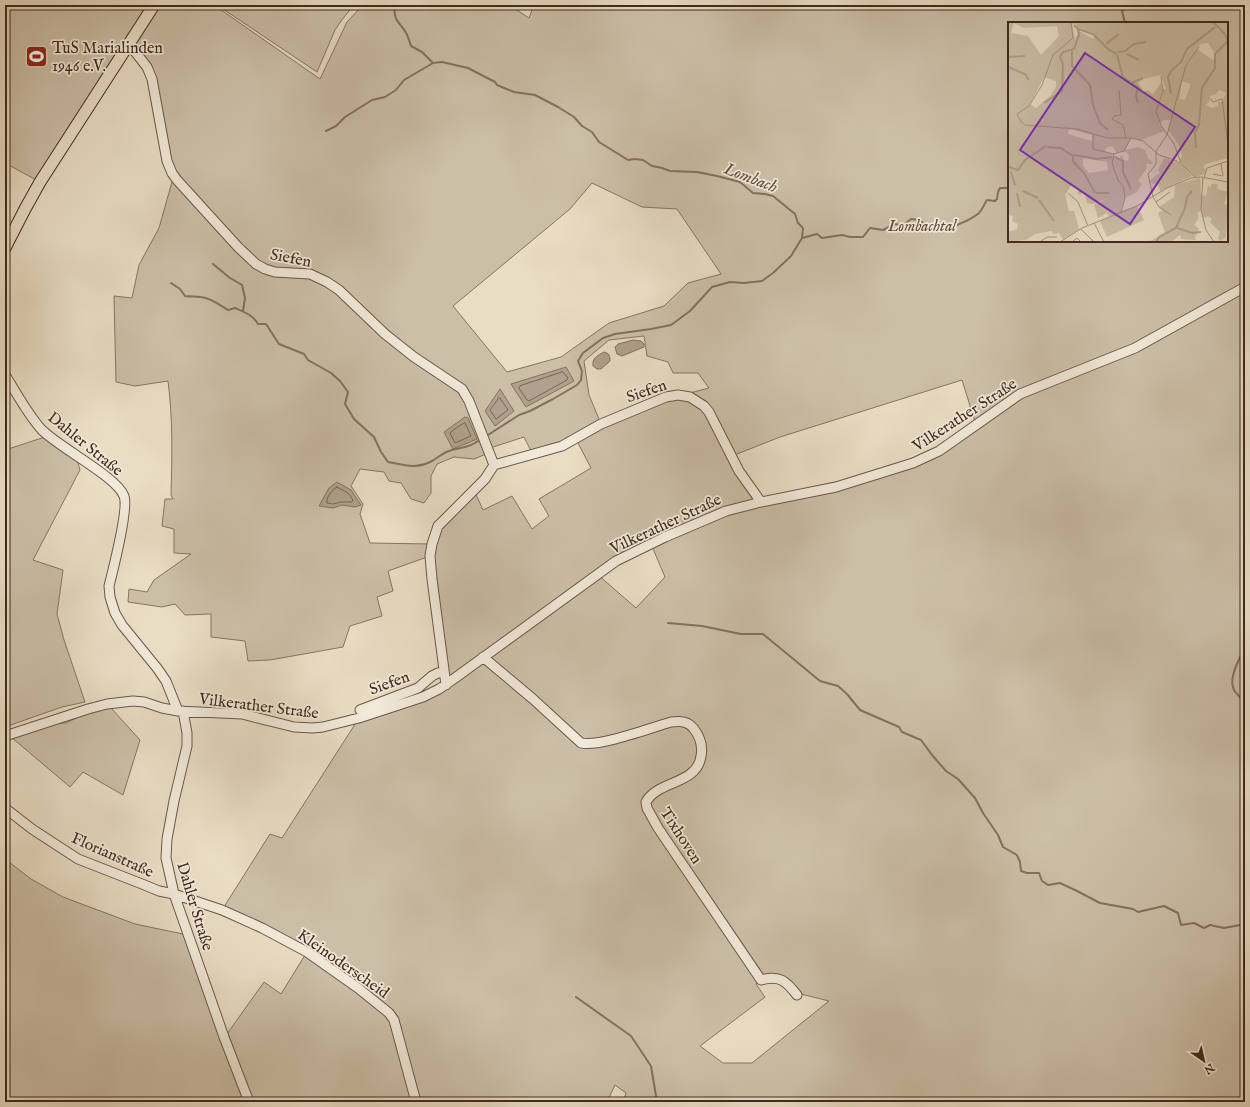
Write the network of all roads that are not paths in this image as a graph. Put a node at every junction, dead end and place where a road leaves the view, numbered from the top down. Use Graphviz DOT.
graph roads {
  1 [pos="154,5"];
  2 [pos="129,44"];
  3 [pos="5,248"];
  4 [pos="1245,287"];
  5 [pos="5,375"];
  6 [pos="494,465"];
  7 [pos="761,502"];
  8 [pos="483,657"];
  9 [pos="443,672"];
  10 [pos="446,685"];
  11 [pos="362,707"];
  12 [pos="181,711"];
  13 [pos="5,736"];
  14 [pos="5,808"];
  15 [pos="174,894"];
  16 [pos="262,928"];
  17 [pos="797,995"];
  18 [pos="250,1102"];
  19 [pos="416,1102"];
  1 -- 2 [label="main road"];
  2 -- 3 [label="main road"];
  2 -- 6 [label="street, Siefen"];
  4 -- 7 [label="street, Vilkerather Straße"];
  5 -- 12 [label="street, Dahler Straße"];
  6 -- 7 [label="street, Siefen"];
  6 -- 9 [label="street"];
  7 -- 8 [label="street, Vilkerather Straße"];
  8 -- 10 [label="street, Vilkerather Straße"];
  8 -- 17 [label="street, Tixhoven"];
  9 -- 10 [label="street"];
  9 -- 11 [label="street, Siefen"];
  10 -- 12 [label="street, Vilkerather Straße"];
  12 -- 13 [label="street, Vilkerather Straße"];
  12 -- 15 [label="street, Dahler Straße"];
  14 -- 15 [label="street, Florianstraße"];
  15 -- 16 [label="street, Florianstraße"];
  15 -- 18 [label="street, Dahler Straße"];
  16 -- 19 [label="street, Kleinoderscheid"];
}
